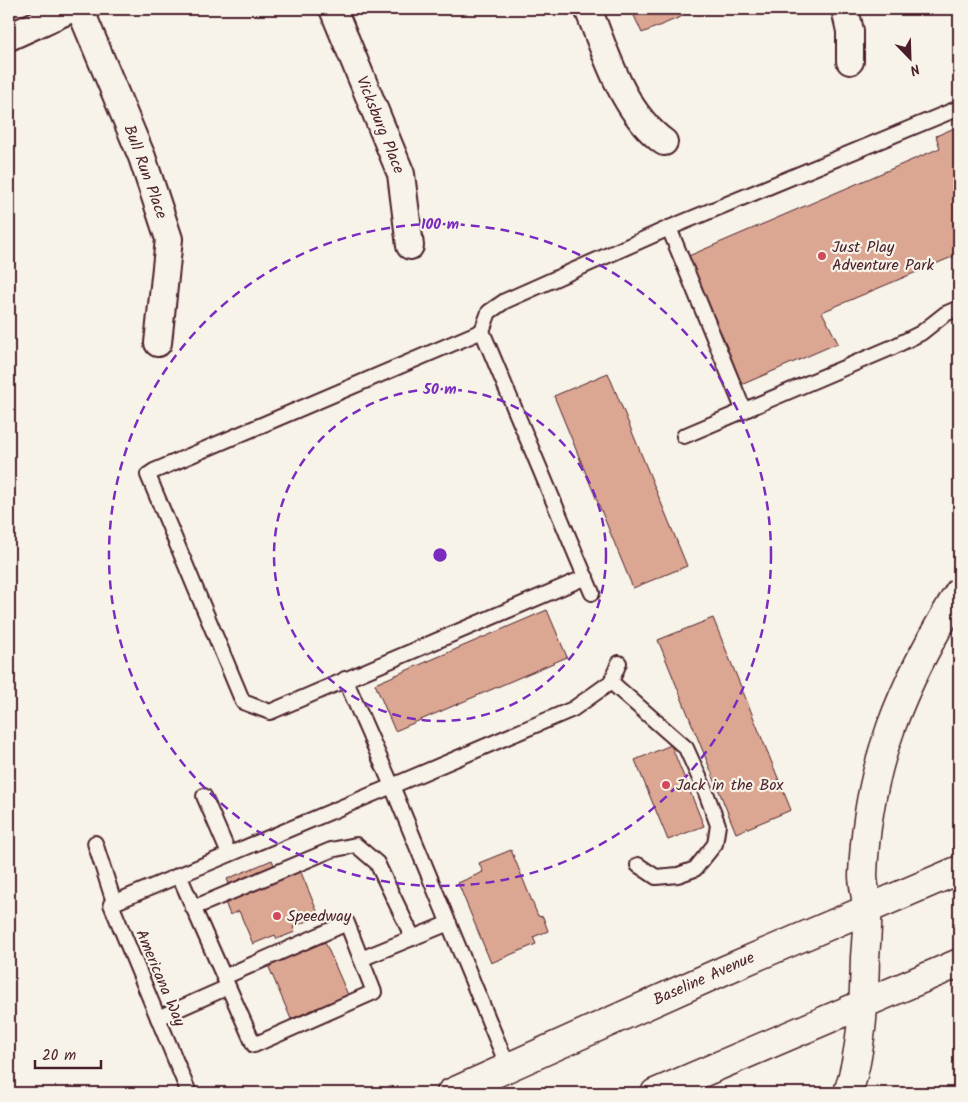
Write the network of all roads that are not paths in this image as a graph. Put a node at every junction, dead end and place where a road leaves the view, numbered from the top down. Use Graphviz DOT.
graph roads {
  1 [pos="71,9"];
  2 [pos="80,9"];
  3 [pos="333,9"];
  4 [pos="588,9"];
  5 [pos="845,9"];
  6 [pos="9,37"];
  7 [pos="850,62"];
  8 [pos="959,108"];
  9 [pos="664,142"];
  10 [pos="669,228"];
  11 [pos="410,246"];
  12 [pos="959,308"];
  13 [pos="482,331"];
  14 [pos="158,343"];
  15 [pos="744,410"];
  16 [pos="684,436"];
  17 [pos="586,577"];
  18 [pos="592,592"];
  19 [pos="959,592"];
  20 [pos="619,663"];
  21 [pos="345,679"];
  22 [pos="611,682"];
  23 [pos="392,786"];
  24 [pos="204,796"];
  25 [pos="95,843"];
  26 [pos="229,854"];
  27 [pos="638,864"];
  28 [pos="959,870"];
  29 [pos="179,875"];
  30 [pos="112,903"];
  31 [pos="193,908"];
  32 [pos="867,909"];
  33 [pos="449,923"];
  34 [pos="413,938"];
  35 [pos="361,959"];
  36 [pos="959,963"];
  37 [pos="226,982"];
  38 [pos="864,1004"];
  39 [pos="158,1018"];
  40 [pos="508,1067"];
  41 [pos="189,1093"];
  42 [pos="451,1093"];
  43 [pos="655,1093"];
  44 [pos="848,1093"];
  1 -- 6 [label="street"];
  2 -- 14 [label="street, Bull Run Place"];
  3 -- 11 [label="street, Vicksburg Place"];
  4 -- 9 [label="street"];
  5 -- 7 [label="street"];
  8 -- 10 [label="lane"];
  10 -- 13 [label="lane"];
  10 -- 15 [label="lane"];
  12 -- 15 [label="lane"];
  13 -- 17 [label="lane"];
  13 -- 21 [label="lane"];
  15 -- 16 [label="lane"];
  17 -- 18 [label="lane"];
  17 -- 21 [label="lane"];
  19 -- 32 [label="main road"];
  20 -- 22 [label="lane"];
  21 -- 23 [label="lane"];
  22 -- 23 [label="lane"];
  22 -- 27 [label="lane"];
  23 -- 26 [label="lane"];
  23 -- 33 [label="lane"];
  24 -- 26 [label="lane"];
  25 -- 30 [label="lane, Americana Way"];
  26 -- 29 [label="lane"];
  28 -- 32 [label="main road, Baseline Avenue"];
  29 -- 30 [label="lane"];
  29 -- 31 [label="lane"];
  30 -- 39 [label="lane, Americana Way"];
  31 -- 34 [label="lane"];
  31 -- 37 [label="lane"];
  32 -- 38 [label="main road"];
  32 -- 40 [label="main road, Baseline Avenue"];
  33 -- 34 [label="lane"];
  33 -- 40 [label="lane"];
  34 -- 35 [label="lane"];
  35 -- 37 [label="lane"];
  35 -- 37 [label="lane"];
  36 -- 38 [label="main road"];
  37 -- 39 [label="lane"];
  38 -- 43 [label="main road"];
  38 -- 44 [label="main road"];
  39 -- 41 [label="lane, Americana Way"];
  40 -- 42 [label="main road, Baseline Avenue"];
}
